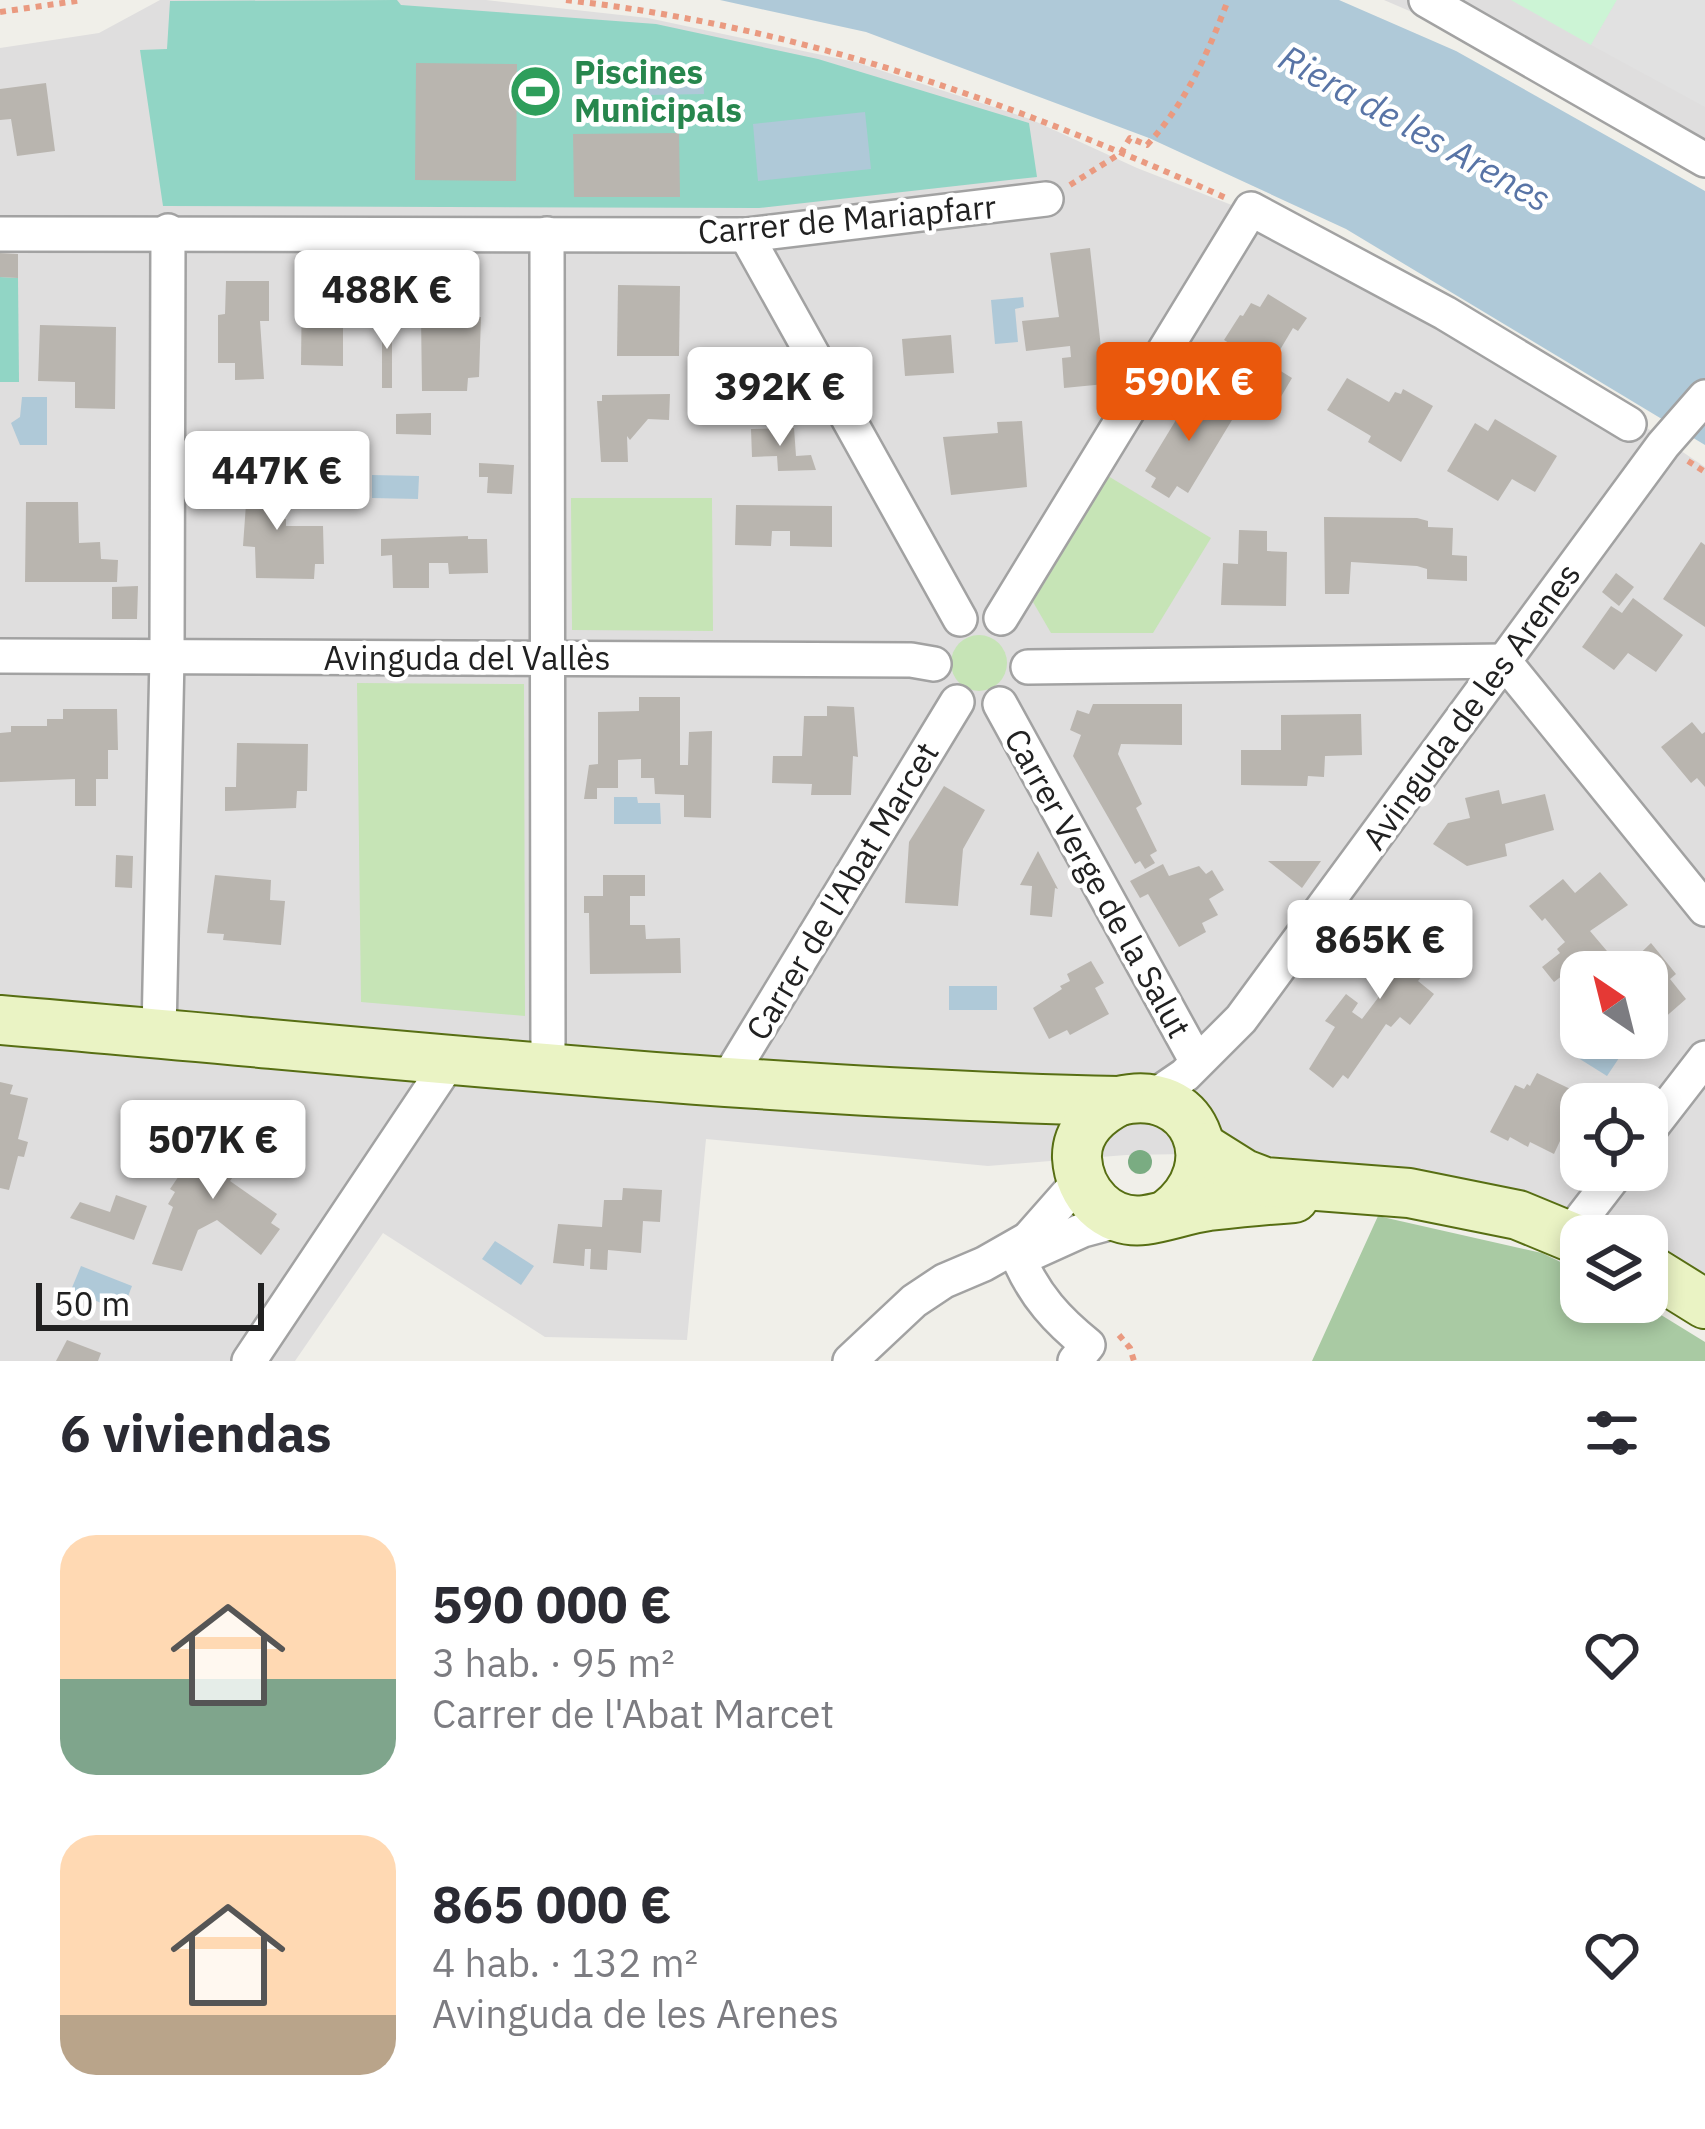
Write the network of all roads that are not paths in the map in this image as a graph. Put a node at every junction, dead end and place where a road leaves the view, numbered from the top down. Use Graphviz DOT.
graph roads {
  1 [pos="1426,0"];
  2 [pos="1705,160"];
  3 [pos="1046,200"];
  4 [pos="168,231"];
  5 [pos="0,234"];
  6 [pos="547,234"];
  7 [pos="746,235"];
  8 [pos="1705,397"];
  9 [pos="1629,424"];
  10 [pos="1000,618"];
  11 [pos="960,619"];
  12 [pos="0,656"];
  13 [pos="166,657"];
  14 [pos="548,658"];
  15 [pos="1504,662"];
  16 [pos="934,664"];
  17 [pos="1028,667"];
  18 [pos="957,702"];
  19 [pos="1000,704"];
  20 [pos="1705,909"];
  21 [pos="1241,1019"];
  22 [pos="0,1020"];
  23 [pos="159,1033"];
  24 [pos="1705,1058"];
  25 [pos="451,1059"];
  26 [pos="1197,1062"];
  27 [pos="548,1066"];
  28 [pos="728,1080"];
  29 [pos="979,1097"];
  30 [pos="1135,1100"];
  31 [pos="1668,1106"];
  32 [pos="1197,1137"];
  33 [pos="1079,1171"];
  34 [pos="1344,1190"];
  35 [pos="1146,1216"];
  36 [pos="1560,1232"];
  37 [pos="1018,1259"];
  38 [pos="985,1264"];
  39 [pos="1668,1281"];
  40 [pos="1705,1304"];
  41 [pos="249,1361"];
  42 [pos="850,1361"];
  43 [pos="1075,1361"];
  1 -- 2 [label="street"];
  3 -- 7 [label="street, Carrer de Mariapfarr"];
  4 -- 5 [label="street, Carrer de Mariapfarr"];
  4 -- 6 [label="street, Carrer de Mariapfarr"];
  4 -- 13 [label="street"];
  6 -- 7 [label="street, Carrer de Mariapfarr"];
  6 -- 14 [label="street"];
  7 -- 11 [label="street"];
  8 -- 15 [label="street, Avinguda de les Arenes"];
  9 -- 10 [label="street"];
  10 -- 11 [label="street"];
  10 -- 17 [label="street"];
  11 -- 16 [label="street"];
  12 -- 13 [label="street, Avinguda del Vallès"];
  13 -- 14 [label="street, Avinguda del Vallès"];
  13 -- 23 [label="street"];
  14 -- 16 [label="street, Avinguda del Vallès"];
  14 -- 27 [label="street"];
  15 -- 17 [label="street"];
  15 -- 20 [label="street"];
  15 -- 21 [label="street, Avinguda de les Arenes"];
  16 -- 18 [label="street"];
  17 -- 19 [label="street"];
  18 -- 19 [label="street"];
  18 -- 28 [label="street, Carrer de l'Abat Marcet"];
  19 -- 26 [label="street, Carrer Verge de la Salut"];
  21 -- 26 [label="street, Avinguda de les Arenes"];
  21 -- 32 [label="street, Avinguda de les Arenes"];
  22 -- 23 [label="street"];
  23 -- 25 [label="street"];
  24 -- 31 [label="street"];
  25 -- 27 [label="street"];
  25 -- 41 [label="street"];
  26 -- 30 [label="street, Avinguda de les Arenes"];
  27 -- 28 [label="street"];
  28 -- 29 [label="street"];
  29 -- 30 [label="street"];
  29 -- 33 [label="street"];
  30 -- 32 [label="street"];
  30 -- 33 [label="street"];
  32 -- 34 [label="street"];
  32 -- 35 [label="street"];
  33 -- 35 [label="street"];
  33 -- 38 [label="street"];
  34 -- 35 [label="street"];
  34 -- 36 [label="street"];
  35 -- 37 [label="street"];
  37 -- 38 [label="street"];
  37 -- 43 [label="street"];
  38 -- 42 [label="street"];
  39 -- 40 [label="street"];
}
